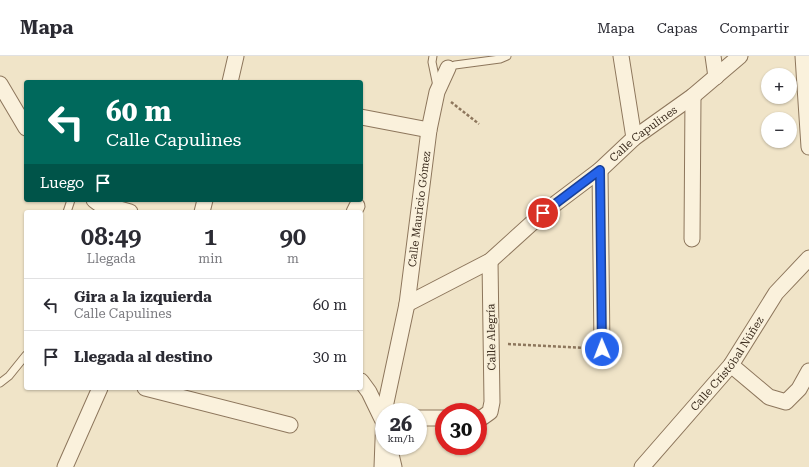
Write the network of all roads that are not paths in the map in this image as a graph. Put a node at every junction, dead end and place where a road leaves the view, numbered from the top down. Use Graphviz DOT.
graph roads {
  1 [pos="236,56"];
  2 [pos="433,56"];
  3 [pos="507,56"];
  4 [pos="620,56"];
  5 [pos="713,56"];
  6 [pos="740,56"];
  7 [pos="803,56"];
  8 [pos="448,68"];
  9 [pos="716,77"];
  10 [pos="232,80"];
  11 [pos="0,84"];
  12 [pos="438,91"];
  13 [pos="693,96"];
  14 [pos="363,117"];
  15 [pos="24,125"];
  16 [pos="429,130"];
  17 [pos="634,138"];
  18 [pos="809,147"];
  19 [pos="600,170"];
  20 [pos="97,202"];
  21 [pos="123,210"];
  22 [pos="692,239"];
  23 [pos="809,258"];
  24 [pos="490,261"];
  25 [pos="407,304"];
  26 [pos="602,349"];
  27 [pos="24,357"];
  28 [pos="731,365"];
  29 [pos="809,371"];
  30 [pos="0,383"];
  31 [pos="363,384"];
  32 [pos="99,390"];
  33 [pos="153,390"];
  34 [pos="376,403"];
  35 [pos="387,403"];
  36 [pos="487,410"];
  37 [pos="290,425"];
  38 [pos="382,455"];
  39 [pos="391,455"];
  40 [pos="65,467"];
  41 [pos="382,467"];
  42 [pos="394,467"];
  43 [pos="642,467"];
  1 -- 10 [label="street"];
  2 -- 12 [label="lane"];
  3 -- 8 [label="lane, Calle Mauricio Gómez"];
  4 -- 17 [label="street"];
  5 -- 9 [label="street"];
  6 -- 9 [label="street, Calle Capulines"];
  7 -- 18 [label="street"];
  8 -- 12 [label="street, Calle Mauricio Gómez"];
  9 -- 13 [label="street, Calle Capulines"];
  11 -- 15 [label="street"];
  12 -- 16 [label="street, Calle Mauricio Gómez"];
  13 -- 17 [label="street, Calle Capulines"];
  13 -- 22 [label="street"];
  14 -- 16 [label="street"];
  16 -- 25 [label="street, Calle Mauricio Gómez"];
  17 -- 19 [label="street, Calle Capulines"];
  19 -- 24 [label="street, Calle Capulines"];
  19 -- 26 [label="street"];
  20 -- 21 [label="street"];
  23 -- 28 [label="street, Calle Cristóbal Núñez"];
  24 -- 25 [label="street, Calle Capulines"];
  24 -- 36 [label="street, Calle Alegría"];
  25 -- 35 [label="street, Calle Mauricio Gómez"];
  27 -- 30 [label="lane"];
  28 -- 29 [label="street"];
  28 -- 43 [label="street, Calle Cristóbal Núñez"];
  31 -- 34 [label="street"];
  32 -- 40 [label="street"];
  33 -- 37 [label="street"];
  38 -- 41 [label="street, Calle Mauricio Gómez"];
  39 -- 42 [label="street"];
}
